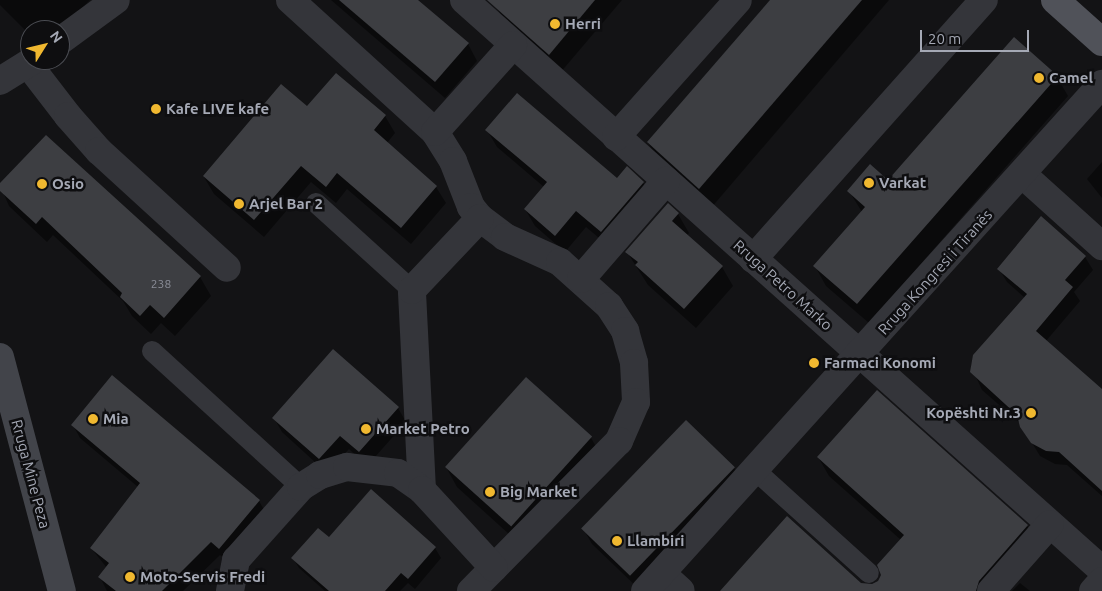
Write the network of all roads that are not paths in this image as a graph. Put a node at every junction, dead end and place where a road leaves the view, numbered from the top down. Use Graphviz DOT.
graph roads {
  1 [pos="116,0"];
  2 [pos="290,0"];
  3 [pos="464,0"];
  4 [pos="738,0"];
  5 [pos="984,0"];
  6 [pos="1055,0"];
  7 [pos="70,34"];
  8 [pos="1102,42"];
  9 [pos="513,45"];
  10 [pos="20,69"];
  11 [pos="36,70"];
  12 [pos="0,81"];
  13 [pos="1102,84"];
  14 [pos="435,132"];
  15 [pos="616,137"];
  16 [pos="1022,174"];
  17 [pos="666,181"];
  18 [pos="316,203"];
  19 [pos="480,218"];
  20 [pos="1102,246"];
  21 [pos="753,259"];
  22 [pos="227,268"];
  23 [pos="581,279"];
  24 [pos="412,290"];
  25 [pos="152,351"];
  26 [pos="861,355"];
  27 [pos="0,358"];
  28 [pos="756,471"];
  29 [pos="301,487"];
  30 [pos="422,490"];
  31 [pos="1050,524"];
  32 [pos="494,568"];
  33 [pos="1102,570"];
  34 [pos="869,573"];
  35 [pos="1102,581"];
  36 [pos="663,585"];
  37 [pos="62,591"];
  38 [pos="230,591"];
  39 [pos="471,591"];
  40 [pos="991,591"];
  41 [pos="1093,591"];
  1 -- 7 [label="street"];
  2 -- 14 [label="street"];
  3 -- 9 [label="street, Rruga Petro Marko"];
  4 -- 15 [label="street"];
  5 -- 21 [label="street"];
  6 -- 8 [label="main road"];
  9 -- 14 [label="street"];
  9 -- 15 [label="street, Rruga Petro Marko"];
  10 -- 12 [label="street"];
  11 -- 22 [label="street"];
  13 -- 16 [label="street, Rruga Kongresi i Tiranës"];
  14 -- 19 [label="street"];
  15 -- 17 [label="street, Rruga Petro Marko"];
  16 -- 20 [label="street"];
  16 -- 26 [label="street, Rruga Kongresi i Tiranës"];
  17 -- 21 [label="street, Rruga Petro Marko"];
  17 -- 23 [label="street"];
  18 -- 24 [label="lane"];
  19 -- 23 [label="street"];
  19 -- 24 [label="street"];
  21 -- 26 [label="street, Rruga Petro Marko"];
  23 -- 32 [label="street"];
  24 -- 30 [label="street"];
  25 -- 29 [label="lane"];
  26 -- 28 [label="street, Rruga Kongresi i Tiranës"];
  26 -- 31 [label="street, Rruga Petro Marko"];
  27 -- 37 [label="main road, Rruga Mine Peza"];
  28 -- 34 [label="lane"];
  28 -- 36 [label="street, Rruga Kongresi i Tiranës"];
  29 -- 30 [label="street"];
  29 -- 38 [label="street"];
  30 -- 32 [label="street"];
  31 -- 33 [label="street, Rruga Petro Marko"];
  31 -- 40 [label="street"];
  32 -- 39 [label="street"];
  35 -- 41 [label="street"];
}
